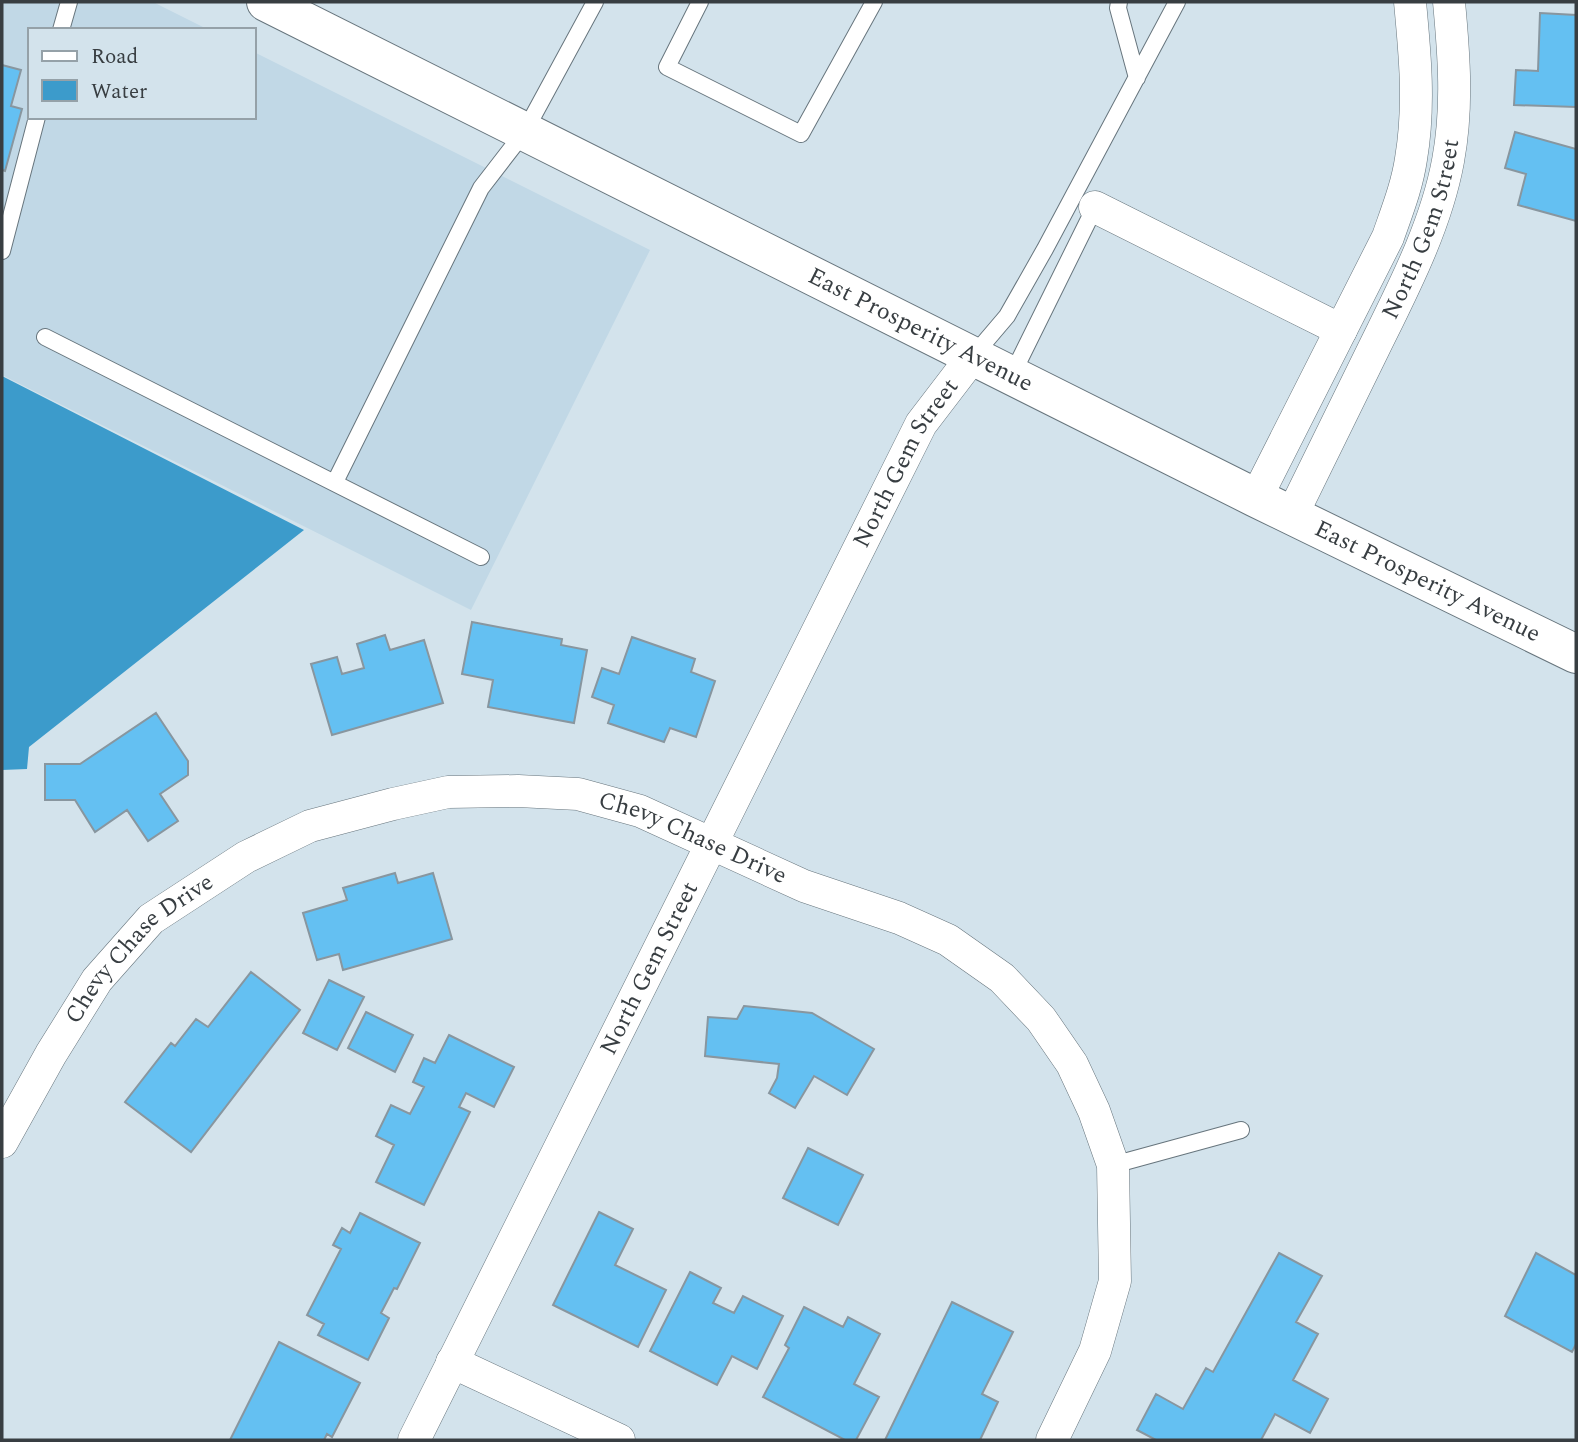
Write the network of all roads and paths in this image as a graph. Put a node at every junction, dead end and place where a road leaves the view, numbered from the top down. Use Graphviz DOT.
graph roads {
  1 [pos="69,2"];
  2 [pos="265,2"];
  3 [pos="595,2"];
  4 [pos="700,2"];
  5 [pos="874,2"];
  6 [pos="1119,2"];
  7 [pos="1177,2"];
  8 [pos="1410,2"];
  9 [pos="1449,2"];
  10 [pos="62,28"];
  11 [pos="1137,78"];
  12 [pos="36,119"];
  13 [pos="525,131"];
  14 [pos="1095,207"];
  15 [pos="2,251"];
  16 [pos="1341,330"];
  17 [pos="45,337"];
  18 [pos="973,356"];
  19 [pos="1012,376"];
  20 [pos="335,482"];
  21 [pos="1256,498"];
  22 [pos="1292,515"];
  23 [pos="481,557"];
  24 [pos="1576,654"];
  25 [pos="713,842"];
  26 [pos="1241,1130"];
  27 [pos="2,1142"];
  28 [pos="1113,1165"];
  29 [pos="452,1362"];
  30 [pos="414,1440"];
  31 [pos="619,1440"];
  32 [pos="1052,1440"];
  1 -- 10 [label="lane"];
  2 -- 13 [label="main road, East Prosperity Avenue"];
  3 -- 13 [label="lane"];
  4 -- 5 [label="lane"];
  6 -- 11 [label="lane"];
  7 -- 11 [label="lane"];
  8 -- 16 [label="street, North Gem Street"];
  9 -- 22 [label="street, North Gem Street"];
  11 -- 18 [label="lane"];
  12 -- 15 [label="lane"];
  13 -- 18 [label="main road, East Prosperity Avenue"];
  13 -- 20 [label="lane"];
  14 -- 16 [label="street"];
  14 -- 19 [label="lane"];
  16 -- 21 [label="street, North Gem Street"];
  17 -- 20 [label="lane"];
  18 -- 19 [label="main road, East Prosperity Avenue"];
  18 -- 25 [label="street, North Gem Street"];
  19 -- 21 [label="main road, East Prosperity Avenue"];
  20 -- 23 [label="lane"];
  21 -- 22 [label="main road, East Prosperity Avenue"];
  22 -- 24 [label="main road, East Prosperity Avenue"];
  25 -- 27 [label="street, Chevy Chase Drive"];
  25 -- 28 [label="street, Chevy Chase Drive"];
  25 -- 29 [label="street, North Gem Street"];
  26 -- 28 [label="lane"];
  28 -- 32 [label="street, Chevy Chase Drive"];
  29 -- 30 [label="street, North Gem Street"];
  29 -- 31 [label="street"];
}
